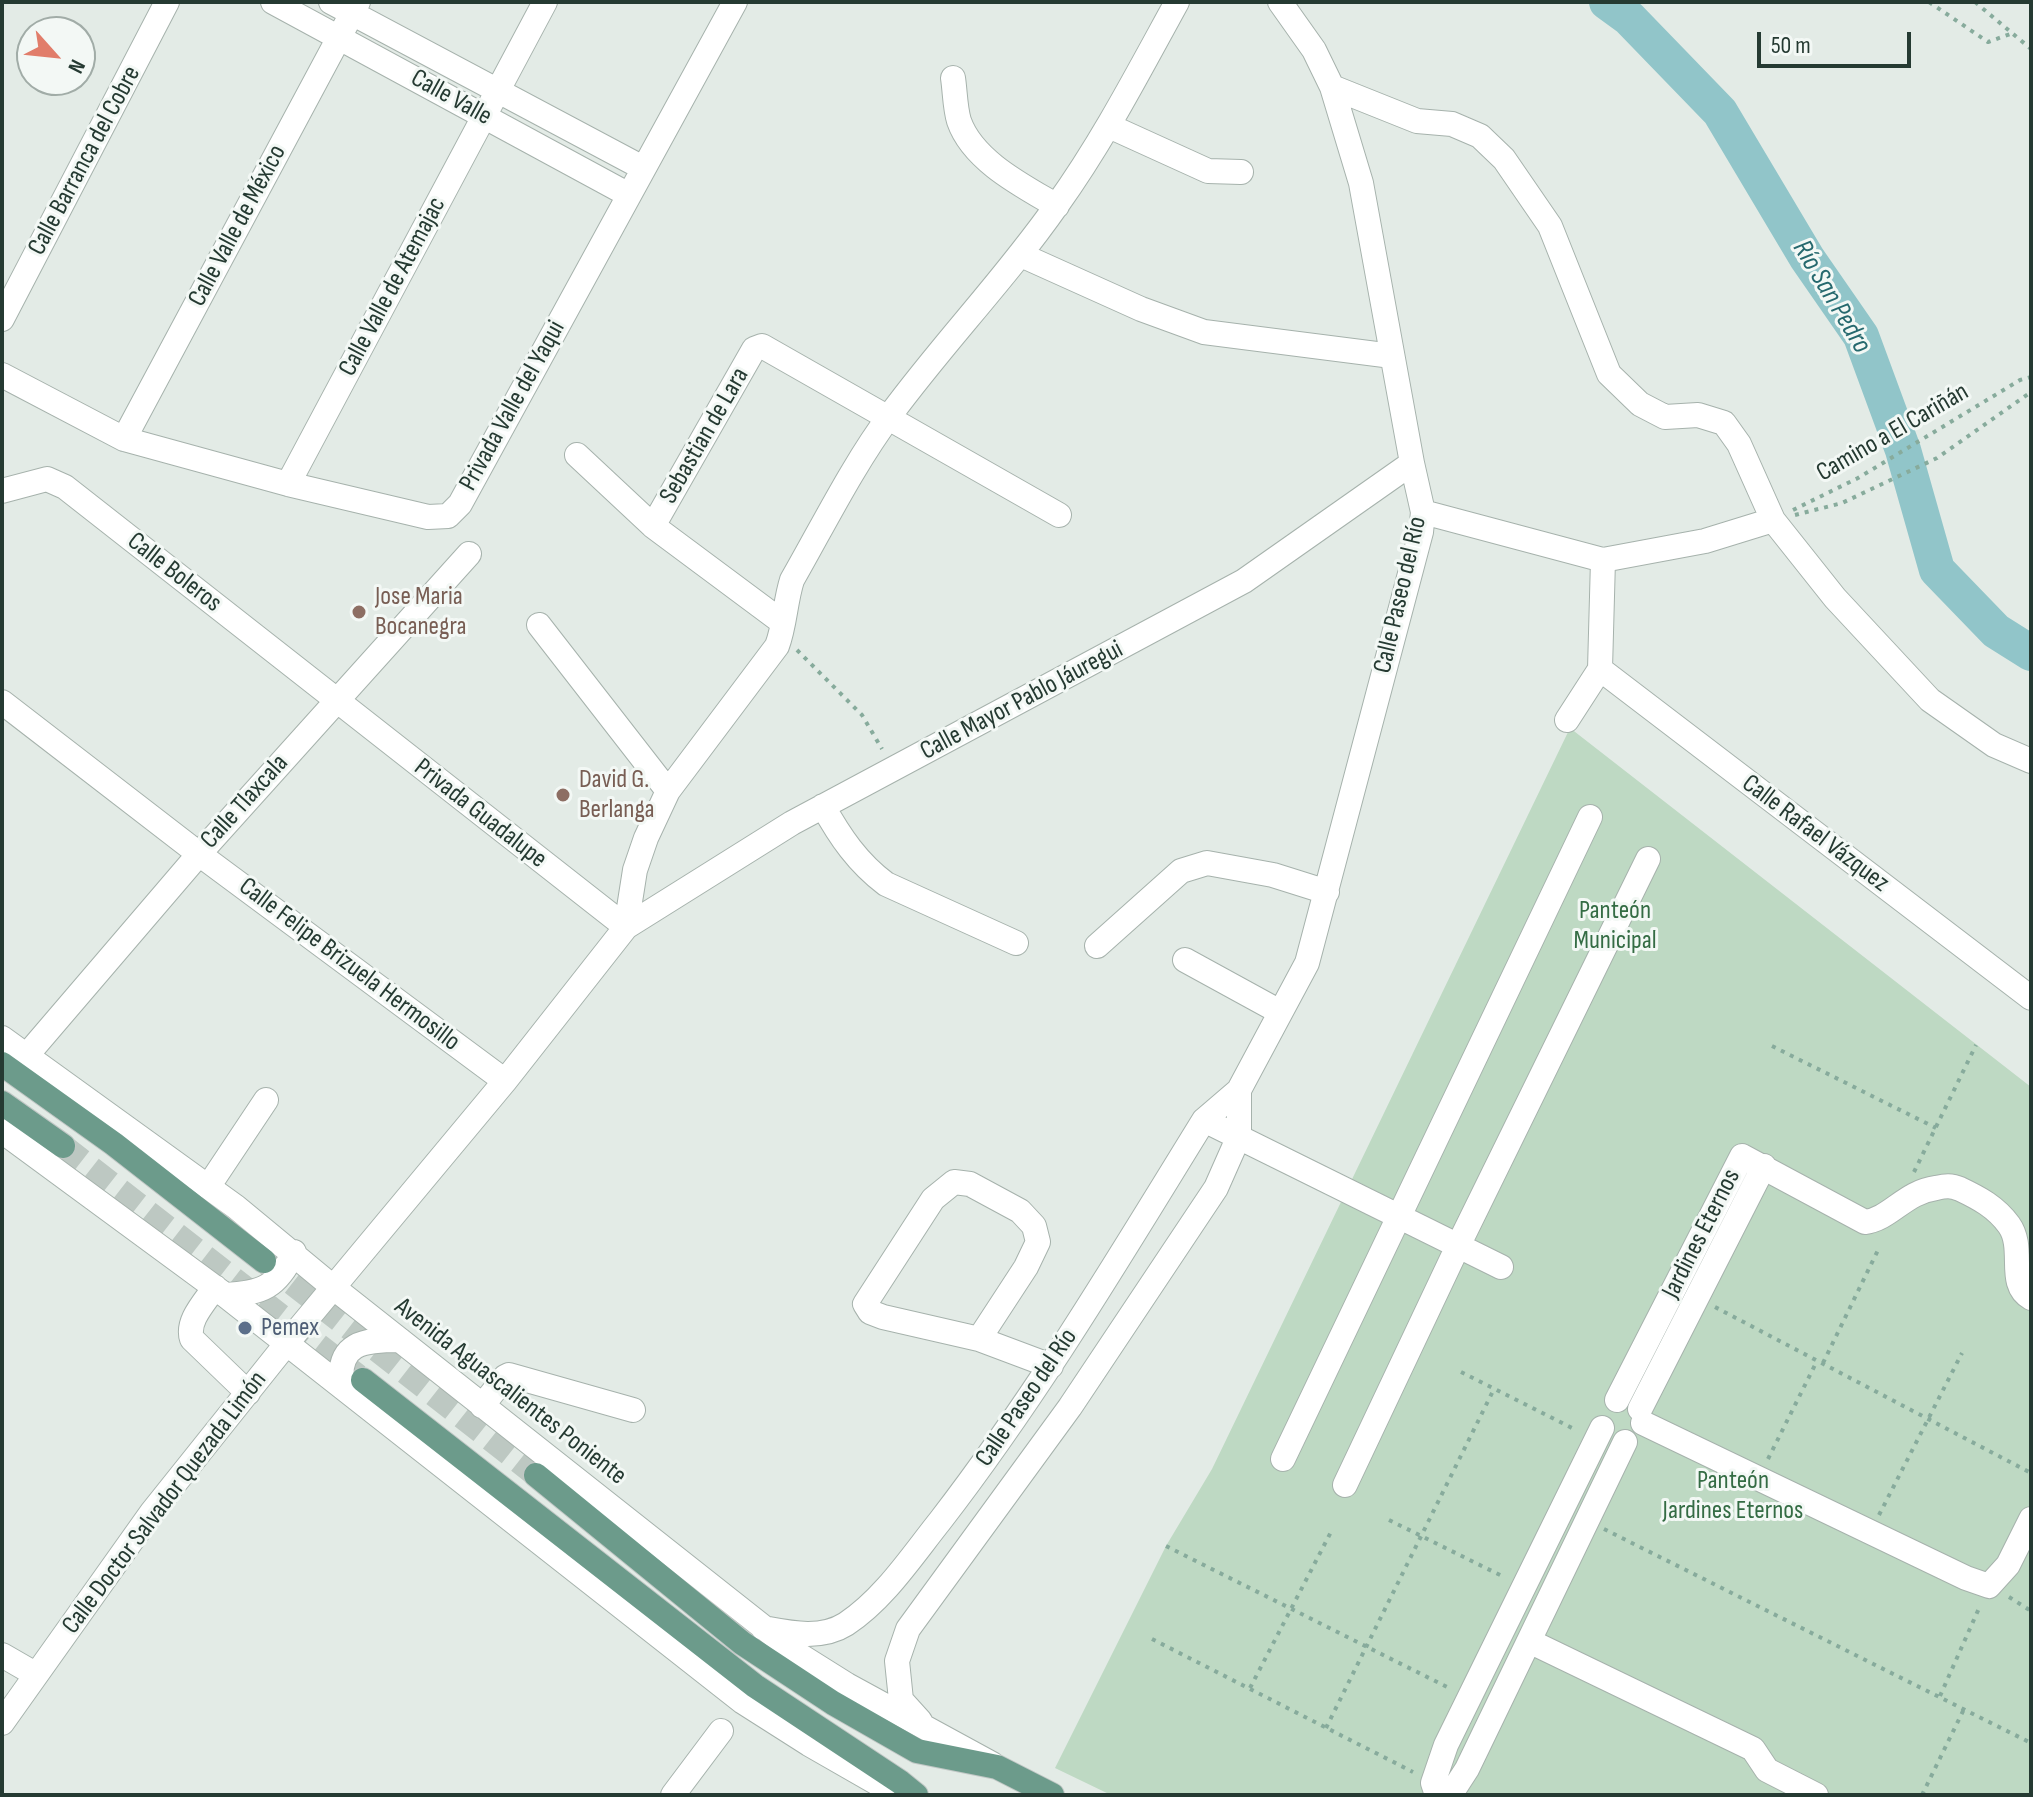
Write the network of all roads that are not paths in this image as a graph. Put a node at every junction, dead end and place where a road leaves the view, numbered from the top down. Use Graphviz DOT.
graph roads {
  1 [pos="167,2"];
  2 [pos="273,2"];
  3 [pos="545,2"];
  4 [pos="735,2"];
  5 [pos="1177,2"];
  6 [pos="1280,2"];
  7 [pos="347,6"];
  8 [pos="339,37"];
  9 [pos="953,78"];
  10 [pos="1332,87"];
  11 [pos="497,90"];
  12 [pos="483,116"];
  13 [pos="1109,126"];
  14 [pos="643,168"];
  15 [pos="1241,172"];
  16 [pos="629,195"];
  17 [pos="1057,206"];
  18 [pos="1021,255"];
  19 [pos="2,319"];
  20 [pos="1392,356"];
  21 [pos="2,375"];
  22 [pos="889,417"];
  23 [pos="124,439"];
  24 [pos="577,455"];
  25 [pos="1412,463"];
  26 [pos="288,484"];
  27 [pos="2,491"];
  28 [pos="1423,512"];
  29 [pos="1059,515"];
  30 [pos="1773,520"];
  31 [pos="653,526"];
  32 [pos="469,554"];
  33 [pos="1603,560"];
  34 [pos="539,625"];
  35 [pos="782,628"];
  36 [pos="1600,669"];
  37 [pos="336,700"];
  38 [pos="2,702"];
  39 [pos="1567,720"];
  40 [pos="2031,761"];
  41 [pos="668,791"];
  42 [pos="823,806"];
  43 [pos="1590,817"];
  44 [pos="199,854"];
  45 [pos="1648,859"];
  46 [pos="1327,892"];
  47 [pos="626,927"];
  48 [pos="1016,943"];
  49 [pos="1097,946"];
  50 [pos="1185,960"];
  51 [pos="2031,998"];
  52 [pos="1280,1012"];
  53 [pos="2,1038"];
  54 [pos="27,1055"];
  55 [pos="2,1064"];
  56 [pos="505,1081"];
  57 [pos="1239,1090"];
  58 [pos="266,1100"];
  59 [pos="2,1103"];
  60 [pos="1204,1120"];
  61 [pos="2,1131"];
  62 [pos="1239,1136"];
  63 [pos="63,1146"];
  64 [pos="1764,1166"];
  65 [pos="208,1187"];
  66 [pos="1400,1218"];
  67 [pos="1458,1246"];
  68 [pos="294,1252"];
  69 [pos="264,1261"];
  70 [pos="1501,1267"];
  71 [pos="334,1288"];
  72 [pos="220,1291"];
  73 [pos="2031,1298"];
  74 [pos="979,1339"];
  75 [pos="400,1340"];
  76 [pos="287,1343"];
  77 [pos="1051,1366"];
  78 [pos="352,1383"];
  79 [pos="248,1393"];
  80 [pos="1617,1400"];
  81 [pos="482,1406"];
  82 [pos="633,1410"];
  83 [pos="1642,1416"];
  84 [pos="1599,1434"];
  85 [pos="1625,1442"];
  86 [pos="1283,1459"];
  87 [pos="536,1475"];
  88 [pos="1345,1485"];
  89 [pos="2031,1519"];
  90 [pos="763,1628"];
  91 [pos="1529,1641"];
  92 [pos="2,1655"];
  93 [pos="35,1674"];
  94 [pos="2,1723"];
  95 [pos="924,1726"];
  96 [pos="721,1731"];
  97 [pos="997,1767"];
  98 [pos="1438,1791"];
  99 [pos="673,1795"];
  100 [pos="898,1795"];
  101 [pos="916,1795"];
  102 [pos="1052,1795"];
  103 [pos="1816,1795"];
  1 -- 19 [label="street, Calle Barranca del Cobre"];
  2 -- 8 [label="street, Calle Valle"];
  3 -- 11 [label="street, Calle Valle de Atemajac"];
  4 -- 14 [label="street, Privada Valle del Yaqui"];
  5 -- 13 [label="street"];
  6 -- 10 [label="street, Calle Paseo del Río"];
  7 -- 8 [label="street, Calle Valle de México"];
  7 -- 11 [label="street, Calle Valle"];
  8 -- 12 [label="street, Calle Valle"];
  8 -- 23 [label="street, Calle Valle de México"];
  9 -- 17 [label="street"];
  10 -- 20 [label="street, Calle Paseo del Río"];
  10 -- 30 [label="street"];
  11 -- 12 [label="street, Calle Valle de Atemajac"];
  11 -- 14 [label="street, Calle Valle"];
  12 -- 16 [label="street, Calle Valle"];
  12 -- 26 [label="street, Calle Valle de Atemajac"];
  13 -- 15 [label="street"];
  13 -- 17 [label="street"];
  14 -- 16 [label="street, Privada Valle del Yaqui"];
  16 -- 26 [label="street, Privada Valle del Yaqui"];
  17 -- 18 [label="street"];
  18 -- 20 [label="street"];
  18 -- 22 [label="street"];
  20 -- 25 [label="street, Calle Paseo del Río"];
  21 -- 23 [label="street, Privada Valle del Yaqui"];
  22 -- 29 [label="street"];
  22 -- 31 [label="street, Sebastian de Lara"];
  22 -- 35 [label="street"];
  23 -- 26 [label="street, Privada Valle del Yaqui"];
  24 -- 31 [label="street"];
  25 -- 28 [label="street, Calle Paseo del Río"];
  25 -- 42 [label="street, Calle Mayor Pablo Jáuregui"];
  27 -- 37 [label="street, Calle Boleros"];
  28 -- 33 [label="street"];
  28 -- 46 [label="street, Calle Paseo del Río"];
  30 -- 33 [label="street"];
  30 -- 40 [label="street"];
  31 -- 35 [label="street"];
  32 -- 37 [label="street, Calle Tlaxcala"];
  33 -- 36 [label="street"];
  34 -- 41 [label="street"];
  35 -- 41 [label="street"];
  36 -- 39 [label="street"];
  36 -- 51 [label="street, Calle Rafael Vázquez"];
  37 -- 44 [label="street, Calle Tlaxcala"];
  37 -- 47 [label="street, Privada Guadalupe"];
  38 -- 44 [label="street, Calle Felipe Brizuela Hermosillo"];
  41 -- 47 [label="street"];
  42 -- 47 [label="street, Calle Mayor Pablo Jáuregui"];
  42 -- 48 [label="street"];
  43 -- 66 [label="street"];
  44 -- 54 [label="street, Calle Tlaxcala"];
  44 -- 56 [label="street, Calle Felipe Brizuela Hermosillo"];
  45 -- 67 [label="street"];
  46 -- 49 [label="street"];
  46 -- 52 [label="street, Calle Paseo del Río"];
  47 -- 56 [label="street, Calle Doctor Salvador Quezada Limón"];
  50 -- 52 [label="street"];
  52 -- 57 [label="street, Calle Paseo del Río"];
  53 -- 54 [label="street, Avenida Aguascalientes Poniente"];
  54 -- 65 [label="street, Avenida Aguascalientes Poniente"];
  55 -- 69 [label="main road"];
  56 -- 71 [label="street, Calle Doctor Salvador Quezada Limón"];
  57 -- 60 [label="street, Calle Paseo del Río"];
  57 -- 62 [label="street, Calle Paseo del Río"];
  58 -- 65 [label="street"];
  59 -- 63 [label="main road"];
  60 -- 62 [label="street"];
  60 -- 77 [label="street, Calle Paseo del Río"];
  61 -- 72 [label="street"];
  62 -- 66 [label="street"];
  62 -- 95 [label="street, Calle Paseo del Río"];
  64 -- 73 [label="street, Jardines Eternos"];
  64 -- 80 [label="street, Jardines Eternos"];
  64 -- 83 [label="street"];
  65 -- 68 [label="street, Avenida Aguascalientes Poniente"];
  66 -- 67 [label="street"];
  66 -- 86 [label="street"];
  67 -- 70 [label="street"];
  67 -- 88 [label="street"];
  68 -- 71 [label="street, Avenida Aguascalientes Poniente"];
  68 -- 72 [label="street"];
  71 -- 75 [label="street, Avenida Aguascalientes Poniente"];
  71 -- 76 [label="street, Calle Doctor Salvador Quezada Limón"];
  72 -- 76 [label="street"];
  72 -- 79 [label="street"];
  74 -- 74 [label="street"];
  74 -- 77 [label="street"];
  75 -- 78 [label="street"];
  75 -- 81 [label="street, Avenida Aguascalientes Poniente"];
  76 -- 78 [label="street"];
  76 -- 79 [label="street, Calle Doctor Salvador Quezada Limón"];
  77 -- 90 [label="street, Calle Paseo del Río"];
  78 -- 100 [label="street"];
  78 -- 101 [label="main road"];
  79 -- 93 [label="street, Calle Doctor Salvador Quezada Limón"];
  80 -- 83 [label="street"];
  80 -- 84 [label="street"];
  81 -- 82 [label="street"];
  81 -- 90 [label="street, Avenida Aguascalientes Poniente"];
  83 -- 85 [label="street"];
  83 -- 89 [label="street"];
  84 -- 85 [label="street"];
  84 -- 98 [label="street"];
  85 -- 91 [label="street"];
  87 -- 97 [label="main road, Avenida Aguascalientes Poniente"];
  90 -- 95 [label="street, Avenida Aguascalientes Poniente"];
  91 -- 98 [label="street"];
  91 -- 103 [label="street"];
  92 -- 93 [label="street"];
  93 -- 94 [label="street, Calle Doctor Salvador Quezada Limón"];
  95 -- 97 [label="street, Avenida Aguascalientes Poniente"];
  96 -- 99 [label="street"];
  97 -- 102 [label="main road, Avenida Aguascalientes Poniente"];
}
